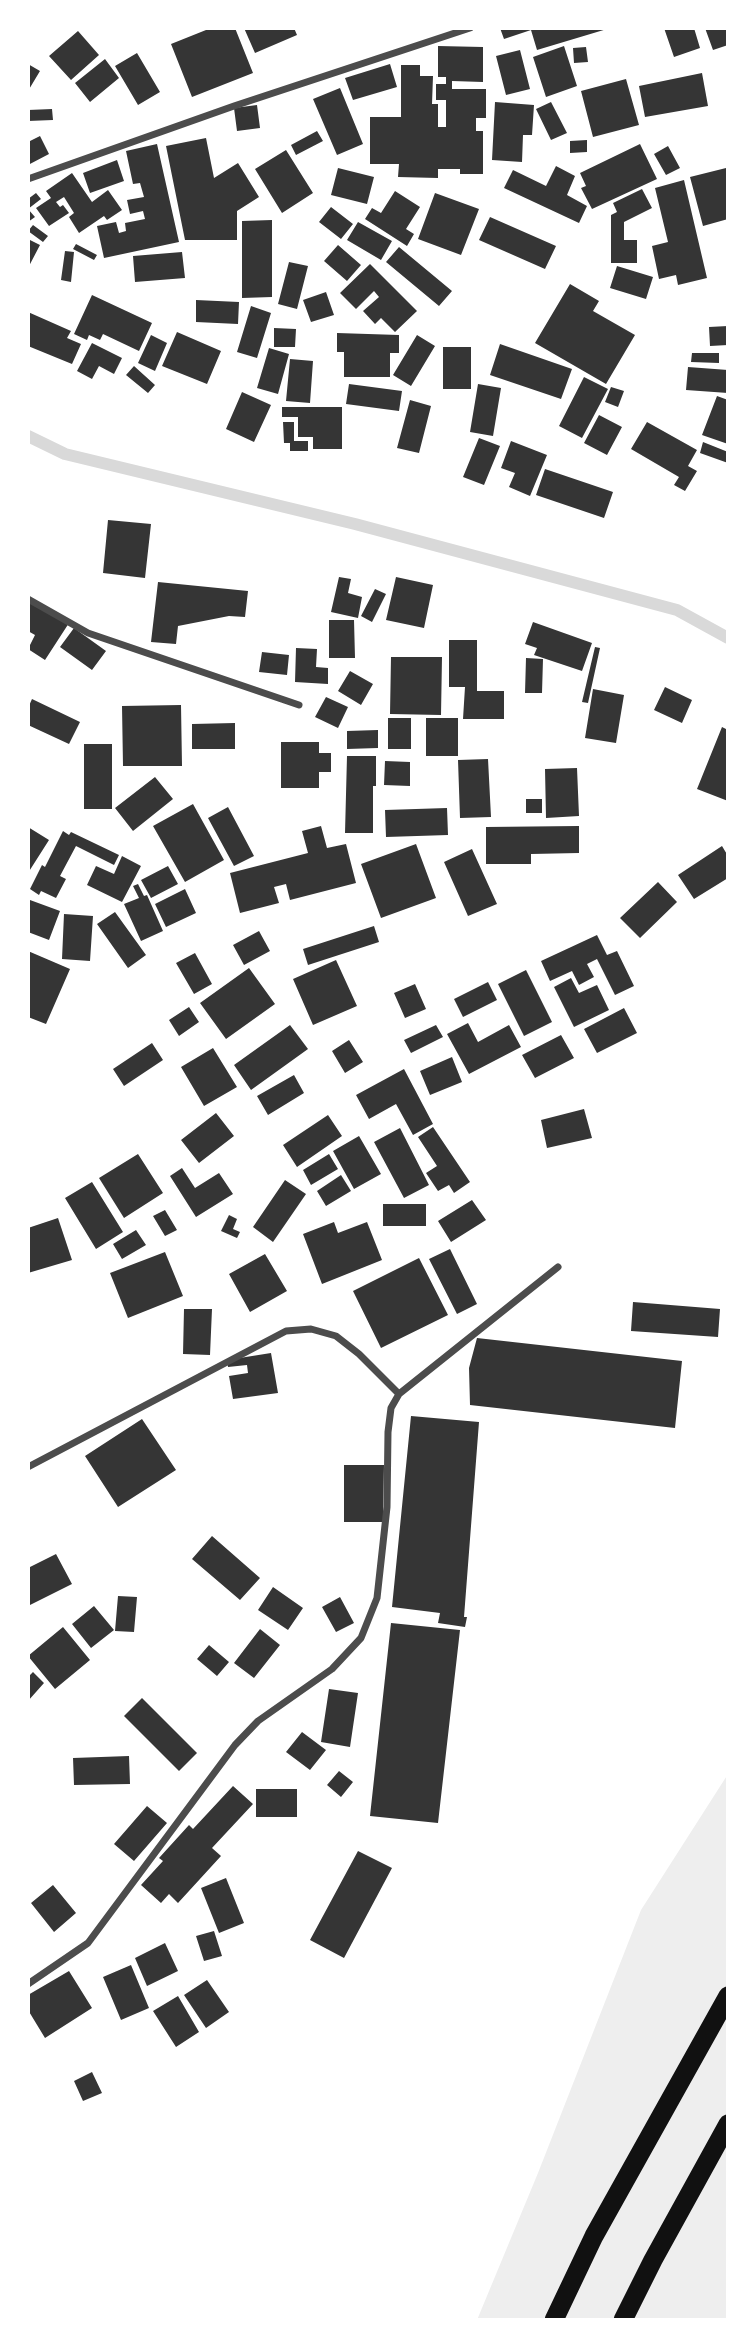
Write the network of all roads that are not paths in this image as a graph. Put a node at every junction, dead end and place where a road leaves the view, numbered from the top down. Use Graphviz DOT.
graph roads {
  1 [pos="470,28"];
  2 [pos="28,178"];
  3 [pos="28,598"];
  4 [pos="299,705"];
  5 [pos="558,1267"];
  6 [pos="399,1394"];
  7 [pos="28,1467"];
  8 [pos="28,1984"];
  9 [pos="728,1996"];
  10 [pos="728,2124"];
  11 [pos="554,2320"];
  12 [pos="623,2320"];
  1 -- 2 [label="street"];
  3 -- 4 [label="street"];
  5 -- 6 [label="street"];
  6 -- 7 [label="street"];
  6 -- 8 [label="street"];
  9 -- 11 [label="highway"];
  10 -- 12 [label="highway"];
}
